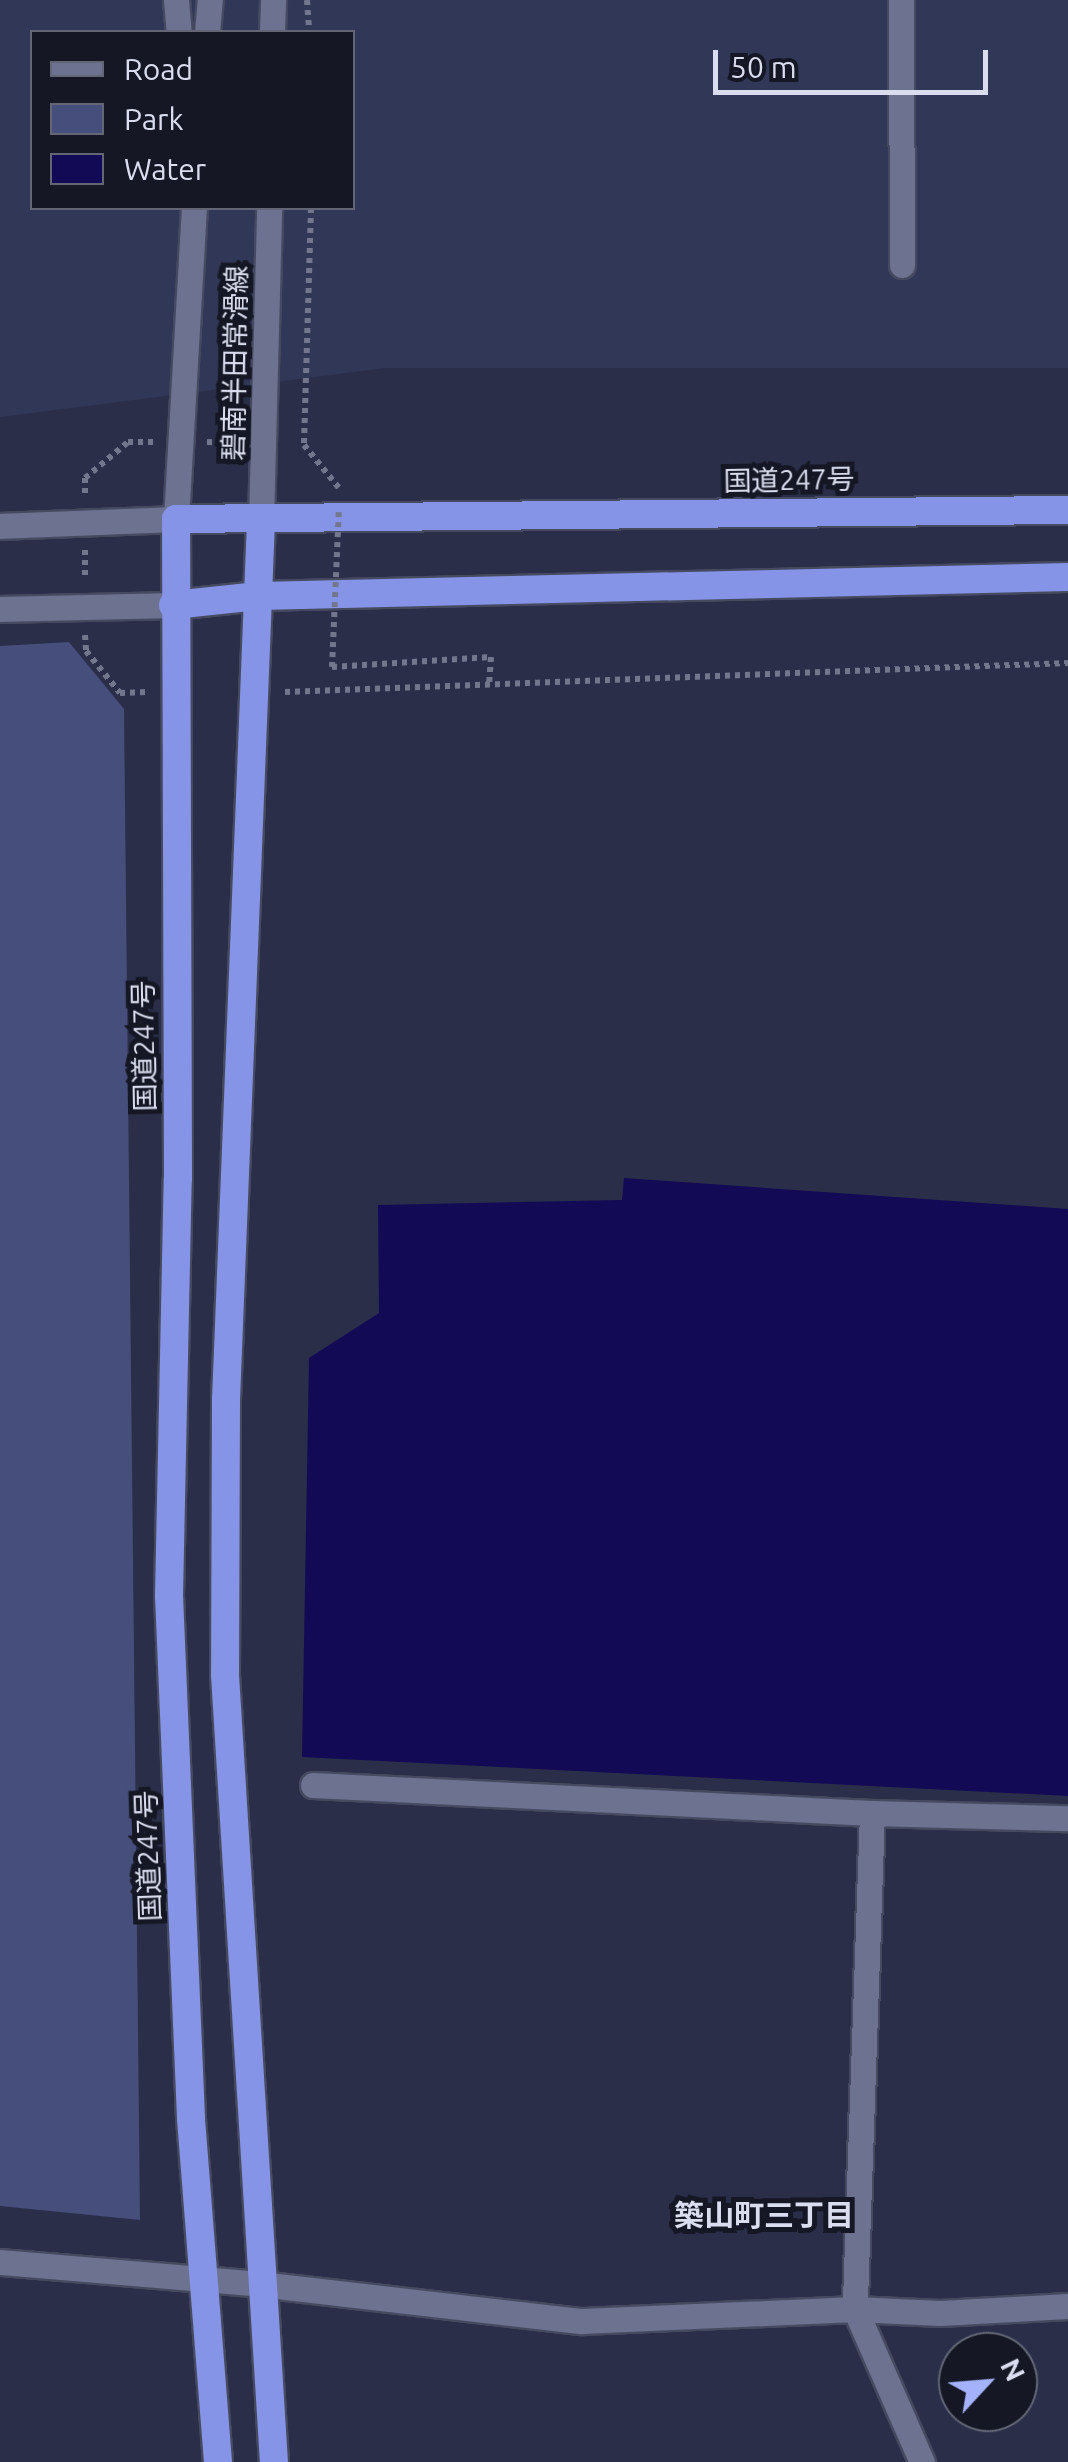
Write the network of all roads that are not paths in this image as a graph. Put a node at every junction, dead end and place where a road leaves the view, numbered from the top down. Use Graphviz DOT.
graph roads {
  1 [pos="176,0"];
  2 [pos="210,0"];
  3 [pos="273,0"];
  4 [pos="901,0"];
  5 [pos="179,30"];
  6 [pos="207,30"];
  7 [pos="272,30"];
  8 [pos="194,210"];
  9 [pos="268,210"];
  10 [pos="902,265"];
  11 [pos="1068,510"];
  12 [pos="176,519"];
  13 [pos="261,521"];
  14 [pos="0,526"];
  15 [pos="1068,576"];
  16 [pos="259,596"];
  17 [pos="173,605"];
  18 [pos="0,609"];
  19 [pos="314,1785"];
  20 [pos="872,1813"];
  21 [pos="1068,1818"];
  22 [pos="0,2262"];
  23 [pos="201,2280"];
  24 [pos="260,2284"];
  25 [pos="1068,2306"];
  26 [pos="855,2309"];
  27 [pos="218,2462"];
  28 [pos="274,2462"];
  29 [pos="922,2462"];
  1 -- 5 [label="street"];
  2 -- 6 [label="street"];
  3 -- 7 [label="street"];
  4 -- 10 [label="street"];
  8 -- 12 [label="street, 碧南半田常滑線"];
  9 -- 13 [label="street, 碧南半田常滑線"];
  11 -- 13 [label="highway, 国道247号"];
  12 -- 13 [label="highway, 国道247号"];
  12 -- 14 [label="street"];
  12 -- 17 [label="highway, 国道247号"];
  13 -- 16 [label="highway"];
  15 -- 16 [label="highway"];
  16 -- 17 [label="highway"];
  16 -- 24 [label="highway"];
  17 -- 18 [label="street"];
  17 -- 23 [label="highway, 国道247号"];
  19 -- 20 [label="street"];
  20 -- 21 [label="street"];
  20 -- 26 [label="street"];
  22 -- 23 [label="street"];
  23 -- 24 [label="street"];
  23 -- 27 [label="highway, 国道247号"];
  24 -- 26 [label="street"];
  24 -- 28 [label="highway"];
  25 -- 26 [label="street"];
  26 -- 29 [label="street"];
}
